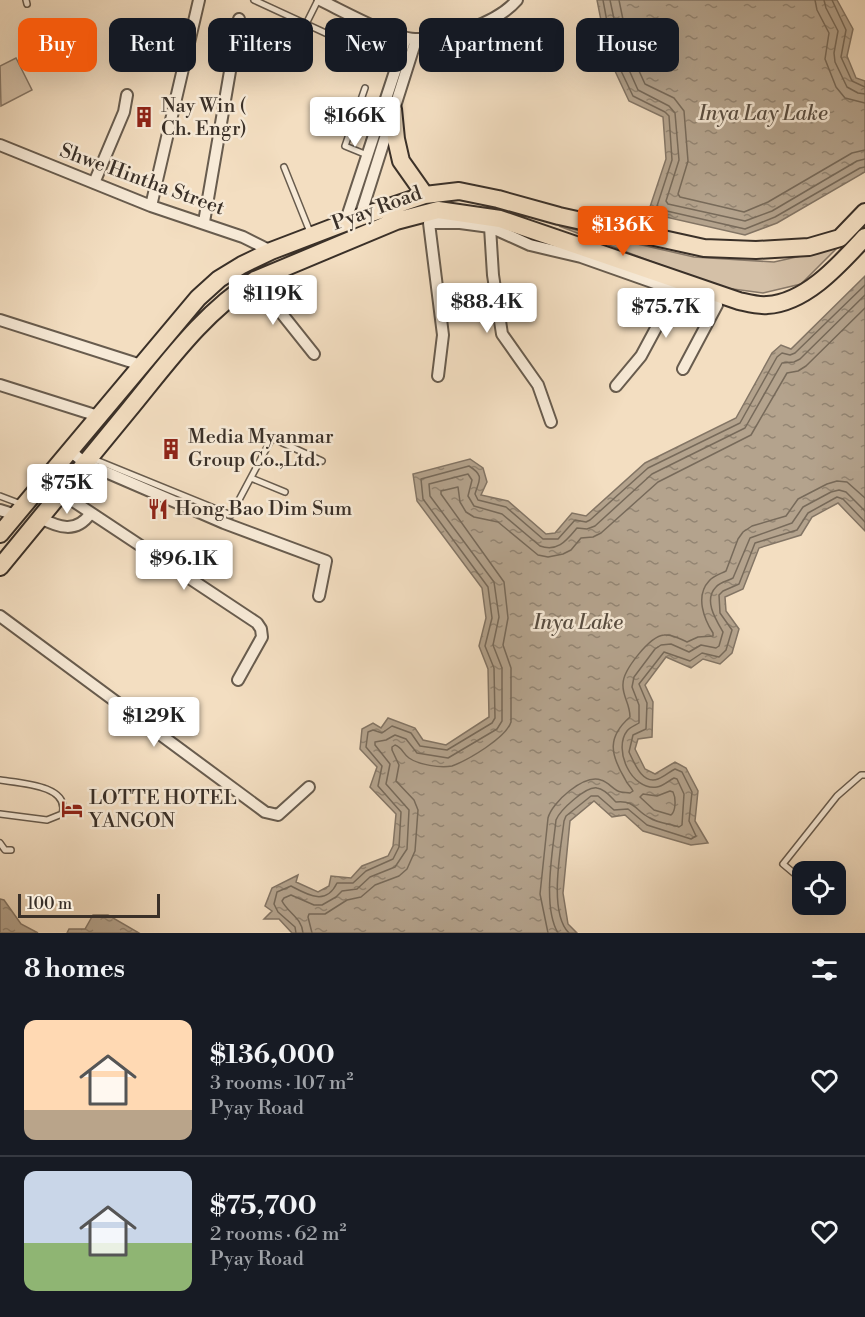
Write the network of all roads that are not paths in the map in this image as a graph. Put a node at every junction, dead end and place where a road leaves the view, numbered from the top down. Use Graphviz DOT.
graph roads {
  1 [pos="199,0"];
  2 [pos="254,0"];
  3 [pos="319,0"];
  4 [pos="517,0"];
  5 [pos="293,18"];
  6 [pos="309,18"];
  7 [pos="358,18"];
  8 [pos="407,38"];
  9 [pos="411,39"];
  10 [pos="230,72"];
  11 [pos="365,88"];
  12 [pos="127,95"];
  13 [pos="393,109"];
  14 [pos="0,145"];
  15 [pos="367,155"];
  16 [pos="284,167"];
  17 [pos="94,183"];
  18 [pos="425,195"];
  19 [pos="151,206"];
  20 [pos="865,213"];
  21 [pos="352,220"];
  22 [pos="204,222"];
  23 [pos="490,227"];
  24 [pos="366,234"];
  25 [pos="311,236"];
  26 [pos="865,237"];
  27 [pos="271,251"];
  28 [pos="255,280"];
  29 [pos="675,284"];
  30 [pos="0,320"];
  31 [pos="314,354"];
  32 [pos="141,365"];
  33 [pos="683,369"];
  34 [pos="438,376"];
  35 [pos="0,385"];
  36 [pos="616,386"];
  37 [pos="98,416"];
  38 [pos="551,422"];
  39 [pos="69,450"];
  40 [pos="87,461"];
  41 [pos="322,461"];
  42 [pos="251,478"];
  43 [pos="285,492"];
  44 [pos="61,493"];
  45 [pos="0,496"];
  46 [pos="13,510"];
  47 [pos="90,514"];
  48 [pos="36,523"];
  49 [pos="0,534"];
  50 [pos="0,567"];
  51 [pos="319,596"];
  52 [pos="0,616"];
  53 [pos="238,680"];
  54 [pos="865,775"];
  55 [pos="0,780"];
  56 [pos="309,787"];
  57 [pos="0,814"];
  58 [pos="0,843"];
  59 [pos="10,850"];
  60 [pos="792,872"];
  1 -- 19 [label="street"];
  2 -- 5 [label="lane"];
  3 -- 6 [label="lane"];
  3 -- 7 [label="street"];
  4 -- 9 [label="street"];
  8 -- 9 [label="street"];
  9 -- 13 [label="street"];
  9 -- 15 [label="street"];
  10 -- 22 [label="street"];
  11 -- 15 [label="lane"];
  12 -- 17 [label="street"];
  13 -- 18 [label="highway"];
  13 -- 21 [label="street"];
  14 -- 17 [label="street, Shwe Hintha Street"];
  15 -- 21 [label="street"];
  16 -- 25 [label="lane"];
  17 -- 19 [label="street, Shwe Hintha Street"];
  18 -- 20 [label="highway, Pyay Road"];
  18 -- 21 [label="highway, Pyay Road"];
  19 -- 22 [label="street, Shwe Hintha Street"];
  21 -- 24 [label="highway"];
  21 -- 25 [label="highway, Pyay Road"];
  22 -- 27 [label="street, Shwe Hintha Street"];
  23 -- 29 [label="street"];
  23 -- 34 [label="street"];
  23 -- 38 [label="street"];
  24 -- 28 [label="highway, Pyay Road"];
  24 -- 29 [label="highway, Pyay Road"];
  25 -- 27 [label="highway, Pyay Road"];
  26 -- 29 [label="highway, Pyay Road"];
  27 -- 32 [label="highway, Pyay Road"];
  28 -- 31 [label="street"];
  28 -- 40 [label="highway, Pyay Road"];
  29 -- 33 [label="street"];
  29 -- 36 [label="street"];
  30 -- 32 [label="street"];
  32 -- 37 [label="highway, Pyay Road"];
  35 -- 37 [label="street"];
  37 -- 39 [label="highway, Pyay Road"];
  39 -- 40 [label="street"];
  39 -- 46 [label="highway, Pyay Road"];
  40 -- 42 [label="lane"];
  40 -- 44 [label="highway, Pyay Road"];
  40 -- 51 [label="street"];
  41 -- 42 [label="lane"];
  42 -- 43 [label="lane"];
  44 -- 47 [label="street"];
  44 -- 48 [label="highway, Pyay Road"];
  45 -- 46 [label="lane"];
  46 -- 48 [label="highway"];
  46 -- 49 [label="highway, Pyay Road"];
  47 -- 48 [label="street"];
  47 -- 53 [label="street"];
  48 -- 50 [label="highway, Pyay Road"];
  52 -- 56 [label="street"];
  54 -- 60 [label="lane"];
  55 -- 57 [label="lane"];
  58 -- 59 [label="lane"];
}
